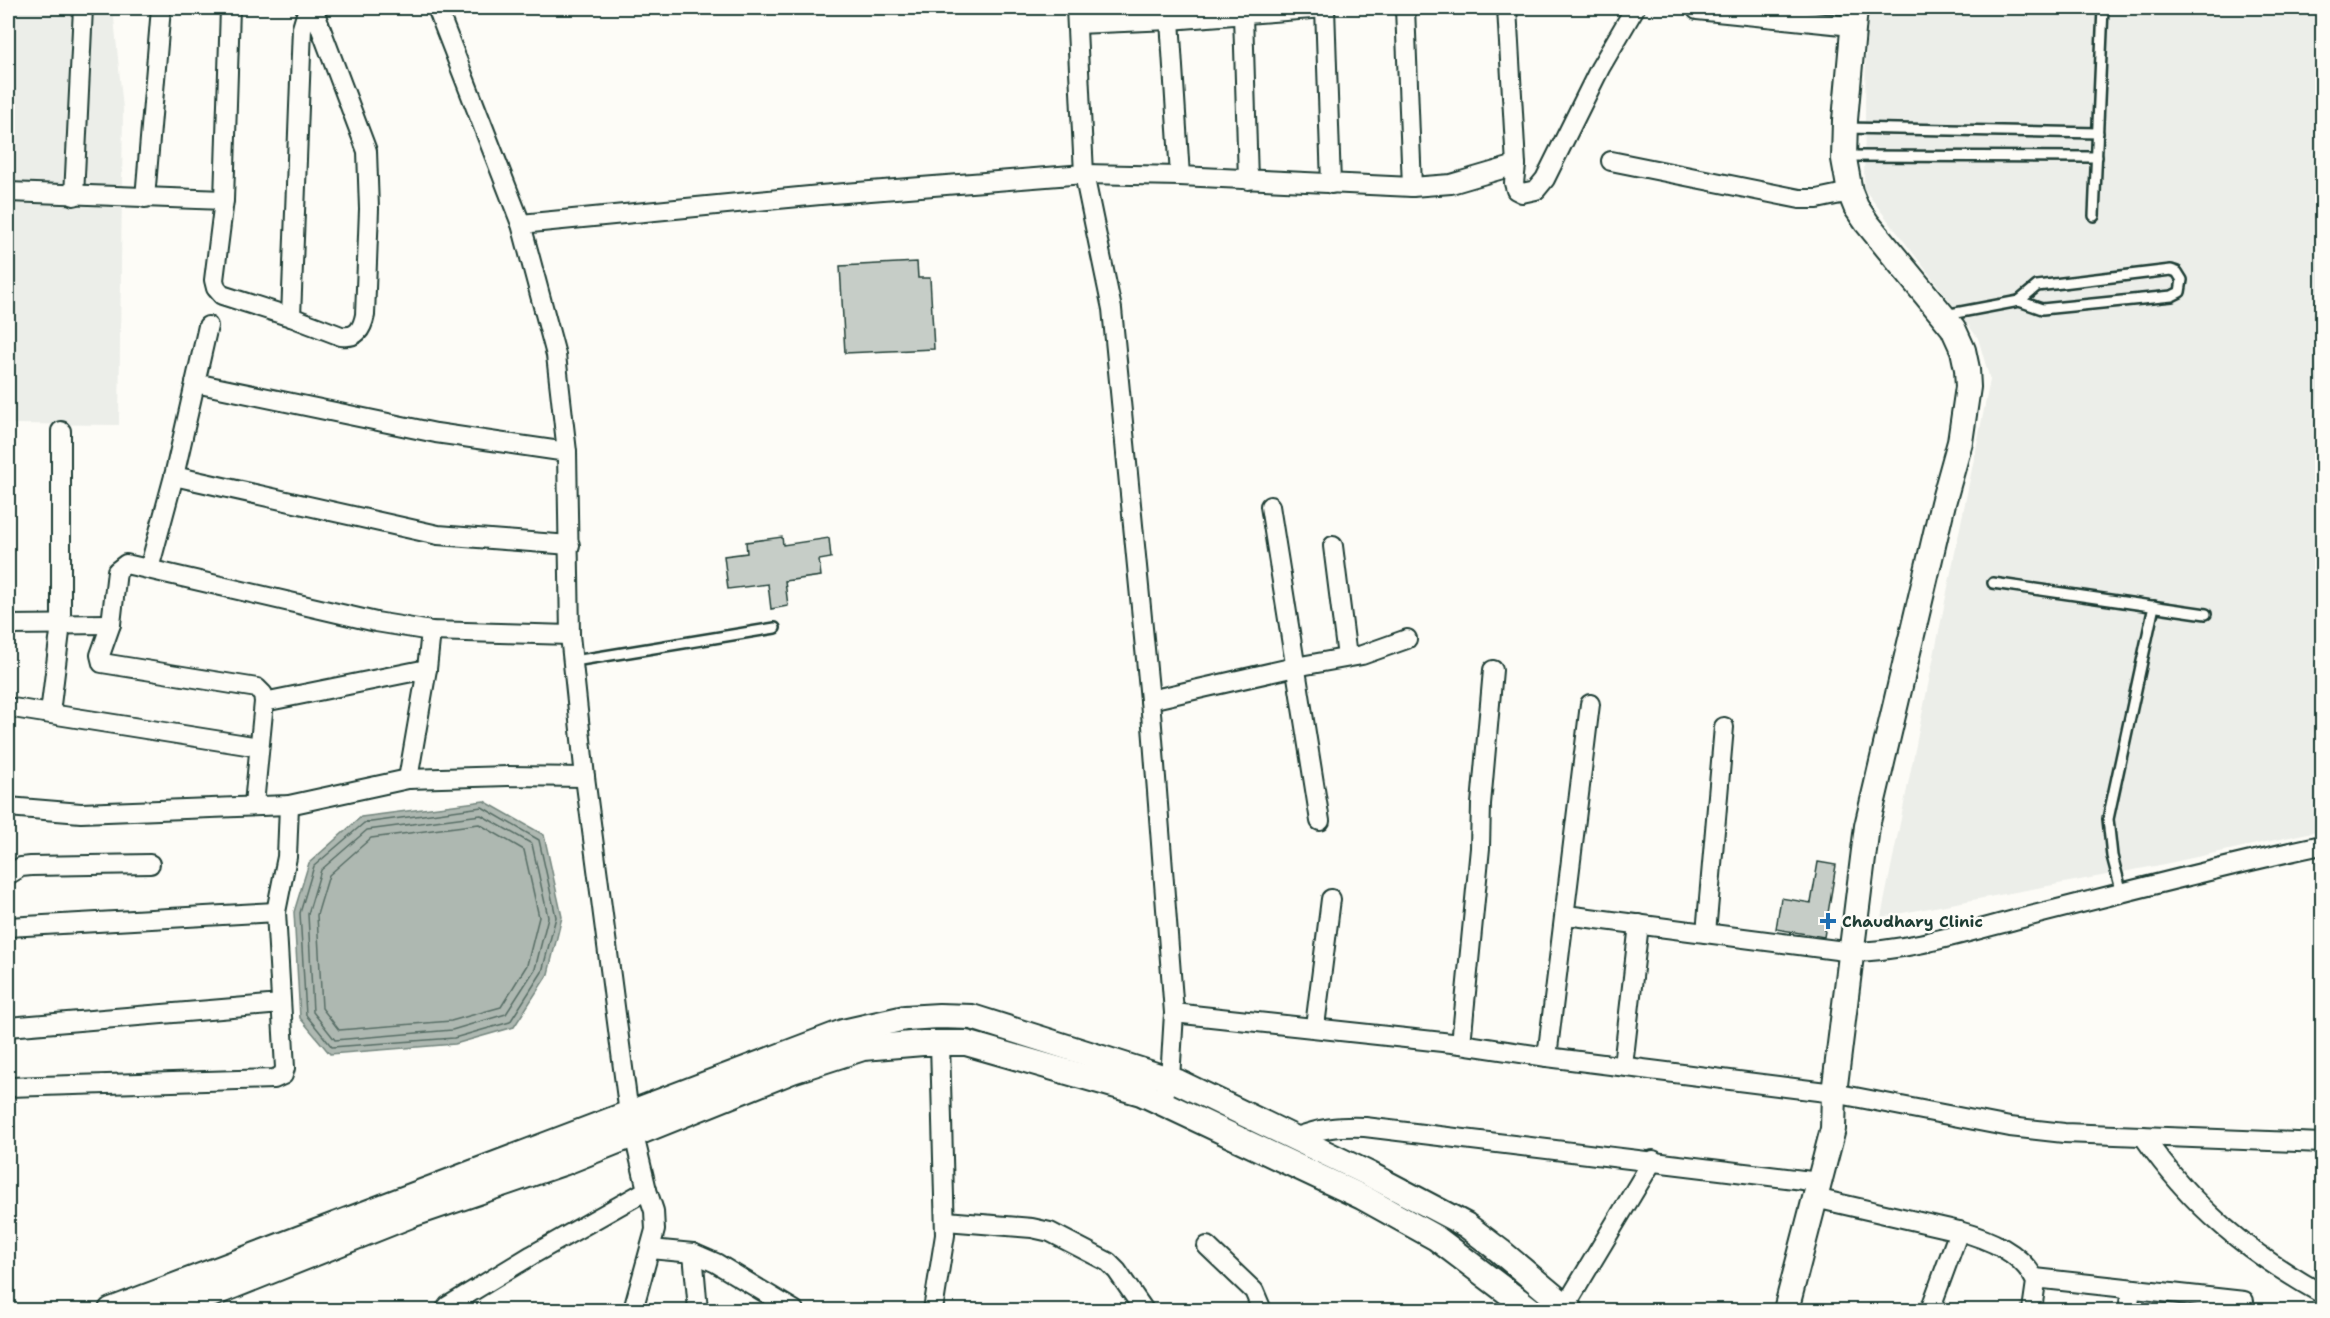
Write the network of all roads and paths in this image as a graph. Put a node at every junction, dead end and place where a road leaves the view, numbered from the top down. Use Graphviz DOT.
graph roads {
  1 [pos="83,8"];
  2 [pos="161,8"];
  3 [pos="231,8"];
  4 [pos="310,8"];
  5 [pos="437,8"];
  6 [pos="1325,8"];
  7 [pos="1405,8"];
  8 [pos="1507,8"];
  9 [pos="1635,8"];
  10 [pos="2103,8"];
  11 [pos="1697,9"];
  12 [pos="1244,15"];
  13 [pos="1077,16"];
  14 [pos="1853,17"];
  15 [pos="1170,20"];
  16 [pos="1845,128"];
  17 [pos="2098,133"];
  18 [pos="1844,156"];
  19 [pos="2097,157"];
  20 [pos="1611,161"];
  21 [pos="1516,165"];
  22 [pos="1084,174"];
  23 [pos="1180,176"];
  24 [pos="1248,180"];
  25 [pos="1331,184"];
  26 [pos="1412,187"];
  27 [pos="8,192"];
  28 [pos="1850,192"];
  29 [pos="74,196"];
  30 [pos="145,198"];
  31 [pos="224,200"];
  32 [pos="2094,216"];
  33 [pos="521,224"];
  34 [pos="2019,301"];
  35 [pos="1943,316"];
  36 [pos="291,317"];
  37 [pos="208,326"];
  38 [pos="195,383"];
  39 [pos="61,431"];
  40 [pos="567,452"];
  41 [pos="174,476"];
  42 [pos="1270,506"];
  43 [pos="570,545"];
  44 [pos="1333,546"];
  45 [pos="149,569"];
  46 [pos="1993,583"];
  47 [pos="2154,606"];
  48 [pos="2206,614"];
  49 [pos="61,624"];
  50 [pos="111,624"];
  51 [pos="8,625"];
  52 [pos="775,628"];
  53 [pos="431,631"];
  54 [pos="570,635"];
  55 [pos="1407,639"];
  56 [pos="1347,657"];
  57 [pos="574,661"];
  58 [pos="1295,667"];
  59 [pos="427,669"];
  60 [pos="1493,670"];
  61 [pos="1150,700"];
  62 [pos="264,702"];
  63 [pos="1590,704"];
  64 [pos="13,708"];
  65 [pos="50,713"];
  66 [pos="1724,727"];
  67 [pos="258,747"];
  68 [pos="585,777"];
  69 [pos="408,779"];
  70 [pos="254,804"];
  71 [pos="290,805"];
  72 [pos="8,807"];
  73 [pos="1320,821"];
  74 [pos="2322,844"];
  75 [pos="150,864"];
  76 [pos="8,875"];
  77 [pos="2122,893"];
  78 [pos="1331,898"];
  79 [pos="276,912"];
  80 [pos="1566,915"];
  81 [pos="1639,924"];
  82 [pos="8,927"];
  83 [pos="1706,933"];
  84 [pos="1852,952"];
  85 [pos="280,1004"];
  86 [pos="1174,1013"];
  87 [pos="1315,1026"];
  88 [pos="8,1027"];
  89 [pos="940,1043"];
  90 [pos="1461,1044"];
  91 [pos="1547,1057"];
  92 [pos="1623,1066"];
  93 [pos="1170,1079"];
  94 [pos="8,1087"];
  95 [pos="1834,1093"];
  96 [pos="1161,1102"];
  97 [pos="632,1124"];
  98 [pos="2143,1136"];
  99 [pos="1294,1138"];
  100 [pos="2322,1143"];
  101 [pos="1653,1160"];
  102 [pos="647,1190"];
  103 [pos="1817,1190"];
  104 [pos="946,1221"];
  105 [pos="1959,1231"];
  106 [pos="1207,1246"];
  107 [pos="651,1249"];
  108 [pos="693,1253"];
  109 [pos="2035,1278"];
  110 [pos="2131,1290"];
  111 [pos="2322,1294"];
  112 [pos="2244,1301"];
  113 [pos="1525,1309"];
  114 [pos="1566,1309"];
  115 [pos="111,1311"];
  116 [pos="173,1311"];
  117 [pos="445,1311"];
  118 [pos="633,1311"];
  119 [pos="698,1311"];
  120 [pos="794,1311"];
  121 [pos="933,1311"];
  122 [pos="1144,1311"];
  123 [pos="1262,1311"];
  124 [pos="1786,1311"];
  125 [pos="1930,1311"];
  126 [pos="2032,1311"];
  127 [pos="2128,1311"];
  1 -- 29 [label="street"];
  2 -- 30 [label="street"];
  3 -- 31 [label="street"];
  4 -- 36 [label="street"];
  4 -- 36 [label="street"];
  5 -- 33 [label="street"];
  6 -- 12 [label="street"];
  6 -- 25 [label="street"];
  7 -- 26 [label="street"];
  8 -- 21 [label="street"];
  9 -- 21 [label="street"];
  10 -- 17 [label="lane"];
  11 -- 14 [label="street"];
  12 -- 15 [label="street"];
  12 -- 24 [label="street"];
  13 -- 15 [label="street"];
  13 -- 22 [label="street"];
  14 -- 16 [label="street"];
  15 -- 23 [label="street"];
  16 -- 17 [label="lane"];
  16 -- 18 [label="street"];
  17 -- 19 [label="lane"];
  18 -- 19 [label="lane"];
  18 -- 28 [label="street"];
  19 -- 32 [label="lane"];
  20 -- 28 [label="street"];
  21 -- 26 [label="street"];
  22 -- 23 [label="street"];
  22 -- 33 [label="street"];
  22 -- 61 [label="street"];
  23 -- 24 [label="street"];
  24 -- 25 [label="street"];
  25 -- 26 [label="street"];
  27 -- 29 [label="street"];
  28 -- 35 [label="street"];
  29 -- 30 [label="street"];
  30 -- 31 [label="street"];
  31 -- 36 [label="street"];
  33 -- 40 [label="street"];
  34 -- 34 [label="lane"];
  34 -- 35 [label="lane"];
  35 -- 84 [label="street"];
  37 -- 38 [label="street"];
  38 -- 40 [label="street"];
  38 -- 41 [label="street"];
  39 -- 49 [label="street"];
  40 -- 43 [label="street"];
  41 -- 43 [label="street"];
  41 -- 45 [label="street"];
  42 -- 58 [label="street"];
  43 -- 54 [label="street"];
  44 -- 56 [label="street"];
  45 -- 50 [label="street"];
  45 -- 53 [label="street"];
  46 -- 47 [label="lane"];
  47 -- 48 [label="lane"];
  47 -- 77 [label="lane"];
  49 -- 50 [label="street"];
  49 -- 51 [label="street"];
  49 -- 65 [label="street"];
  50 -- 62 [label="street"];
  52 -- 57 [label="lane"];
  53 -- 54 [label="street"];
  53 -- 59 [label="street"];
  54 -- 57 [label="street"];
  55 -- 56 [label="street"];
  56 -- 58 [label="street"];
  57 -- 68 [label="street"];
  58 -- 61 [label="street"];
  58 -- 73 [label="street"];
  59 -- 62 [label="street"];
  59 -- 69 [label="street"];
  60 -- 90 [label="street"];
  61 -- 86 [label="street"];
  62 -- 67 [label="street"];
  63 -- 80 [label="street"];
  64 -- 65 [label="street"];
  65 -- 67 [label="street"];
  66 -- 83 [label="street"];
  67 -- 70 [label="street"];
  68 -- 69 [label="street"];
  68 -- 97 [label="street"];
  69 -- 71 [label="street"];
  70 -- 71 [label="street"];
  70 -- 72 [label="street"];
  71 -- 79 [label="street"];
  74 -- 77 [label="street"];
  75 -- 76 [label="street"];
  77 -- 84 [label="street"];
  78 -- 87 [label="street"];
  79 -- 82 [label="street"];
  79 -- 85 [label="street"];
  80 -- 81 [label="street"];
  80 -- 91 [label="street"];
  81 -- 83 [label="street"];
  81 -- 92 [label="street"];
  83 -- 84 [label="street"];
  84 -- 95 [label="street"];
  85 -- 88 [label="street"];
  85 -- 94 [label="street"];
  86 -- 87 [label="street"];
  86 -- 93 [label="street"];
  87 -- 90 [label="street"];
  89 -- 96 [label="street"];
  89 -- 97 [label="street"];
  89 -- 104 [label="street"];
  90 -- 91 [label="street"];
  91 -- 92 [label="street"];
  92 -- 95 [label="street"];
  93 -- 96 [label="street"];
  93 -- 97 [label="street"];
  93 -- 99 [label="street"];
  95 -- 98 [label="street"];
  95 -- 103 [label="street"];
  96 -- 113 [label="street"];
  97 -- 102 [label="street"];
  97 -- 115 [label="street"];
  97 -- 116 [label="street"];
  98 -- 100 [label="street"];
  98 -- 111 [label="street"];
  99 -- 101 [label="street"];
  99 -- 114 [label="street"];
  101 -- 103 [label="street"];
  101 -- 114 [label="street"];
  102 -- 107 [label="street"];
  102 -- 117 [label="street"];
  103 -- 105 [label="street"];
  103 -- 124 [label="street"];
  104 -- 121 [label="street"];
  104 -- 122 [label="street"];
  105 -- 109 [label="street"];
  105 -- 125 [label="street"];
  106 -- 123 [label="street"];
  107 -- 108 [label="street"];
  107 -- 118 [label="street"];
  108 -- 119 [label="street"];
  108 -- 120 [label="street"];
  109 -- 110 [label="street"];
  109 -- 126 [label="street"];
  110 -- 112 [label="street"];
  110 -- 127 [label="street"];
}
